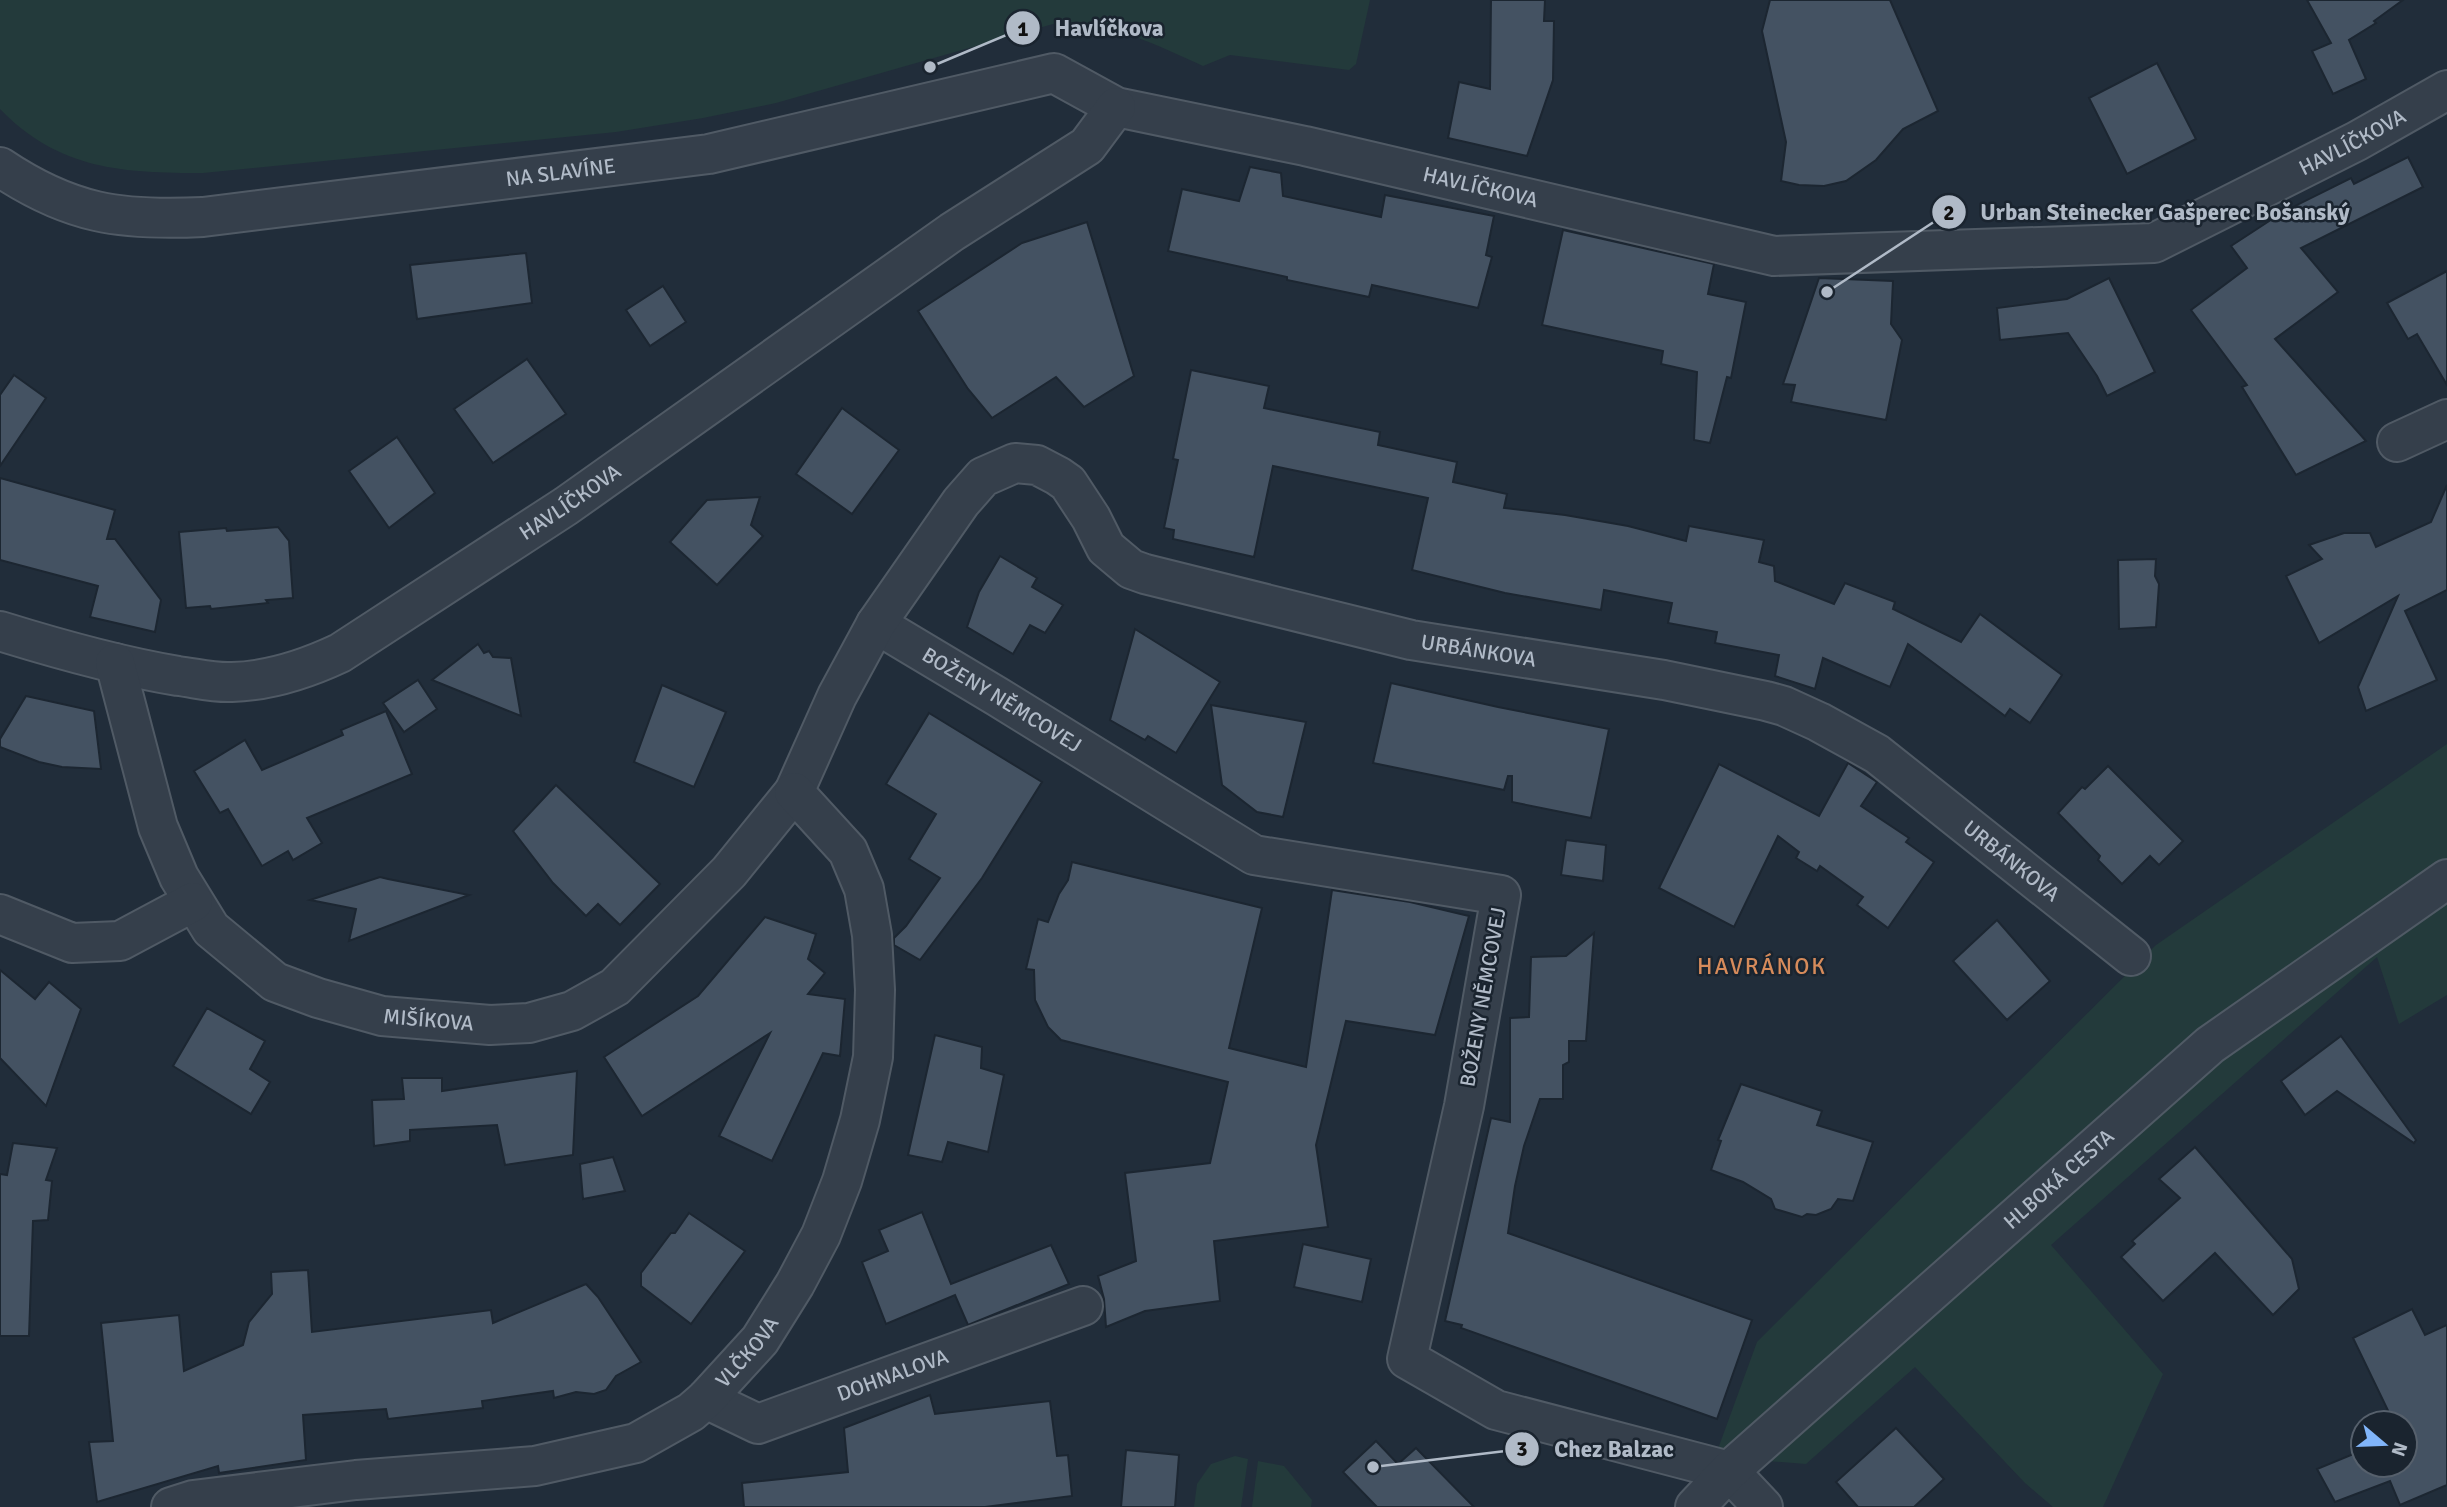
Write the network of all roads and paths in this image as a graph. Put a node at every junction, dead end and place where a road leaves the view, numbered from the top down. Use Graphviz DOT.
graph roads {
  1 [pos="2447,90"];
  2 [pos="1116,107"];
  3 [pos="0,167"];
  4 [pos="2447,419"];
  5 [pos="2397,442"];
  6 [pos="876,624"];
  7 [pos="0,631"];
  8 [pos="115,663"];
  9 [pos="794,792"];
  10 [pos="2447,879"];
  11 [pos="194,901"];
  12 [pos="0,914"];
  13 [pos="2131,956"];
  14 [pos="1083,1306"];
  15 [pos="706,1399"];
  16 [pos="1729,1471"];
  17 [pos="171,1507"];
  18 [pos="1695,1507"];
  19 [pos="1763,1507"];
  1 -- 2 [label="street, HAVLÍČKOVA"];
  2 -- 3 [label="street, NA SLAVÍNE"];
  2 -- 8 [label="street, HAVLÍČKOVA"];
  4 -- 5 [label="street"];
  6 -- 9 [label="street, MIŠÍKOVA"];
  6 -- 13 [label="street, URBÁNKOVA"];
  6 -- 16 [label="street, BOŽENY NĚMCOVEJ"];
  7 -- 8 [label="street"];
  8 -- 11 [label="street, MIŠÍKOVA"];
  9 -- 11 [label="street, MIŠÍKOVA"];
  9 -- 15 [label="street, VLČKOVA"];
  10 -- 16 [label="street, HLBOKÁ CESTA"];
  11 -- 12 [label="street"];
  14 -- 15 [label="street, DOHNALOVA"];
  15 -- 17 [label="street, VLČKOVA"];
  16 -- 18 [label="street, HLBOKÁ CESTA"];
  16 -- 19 [label="street"];
}
